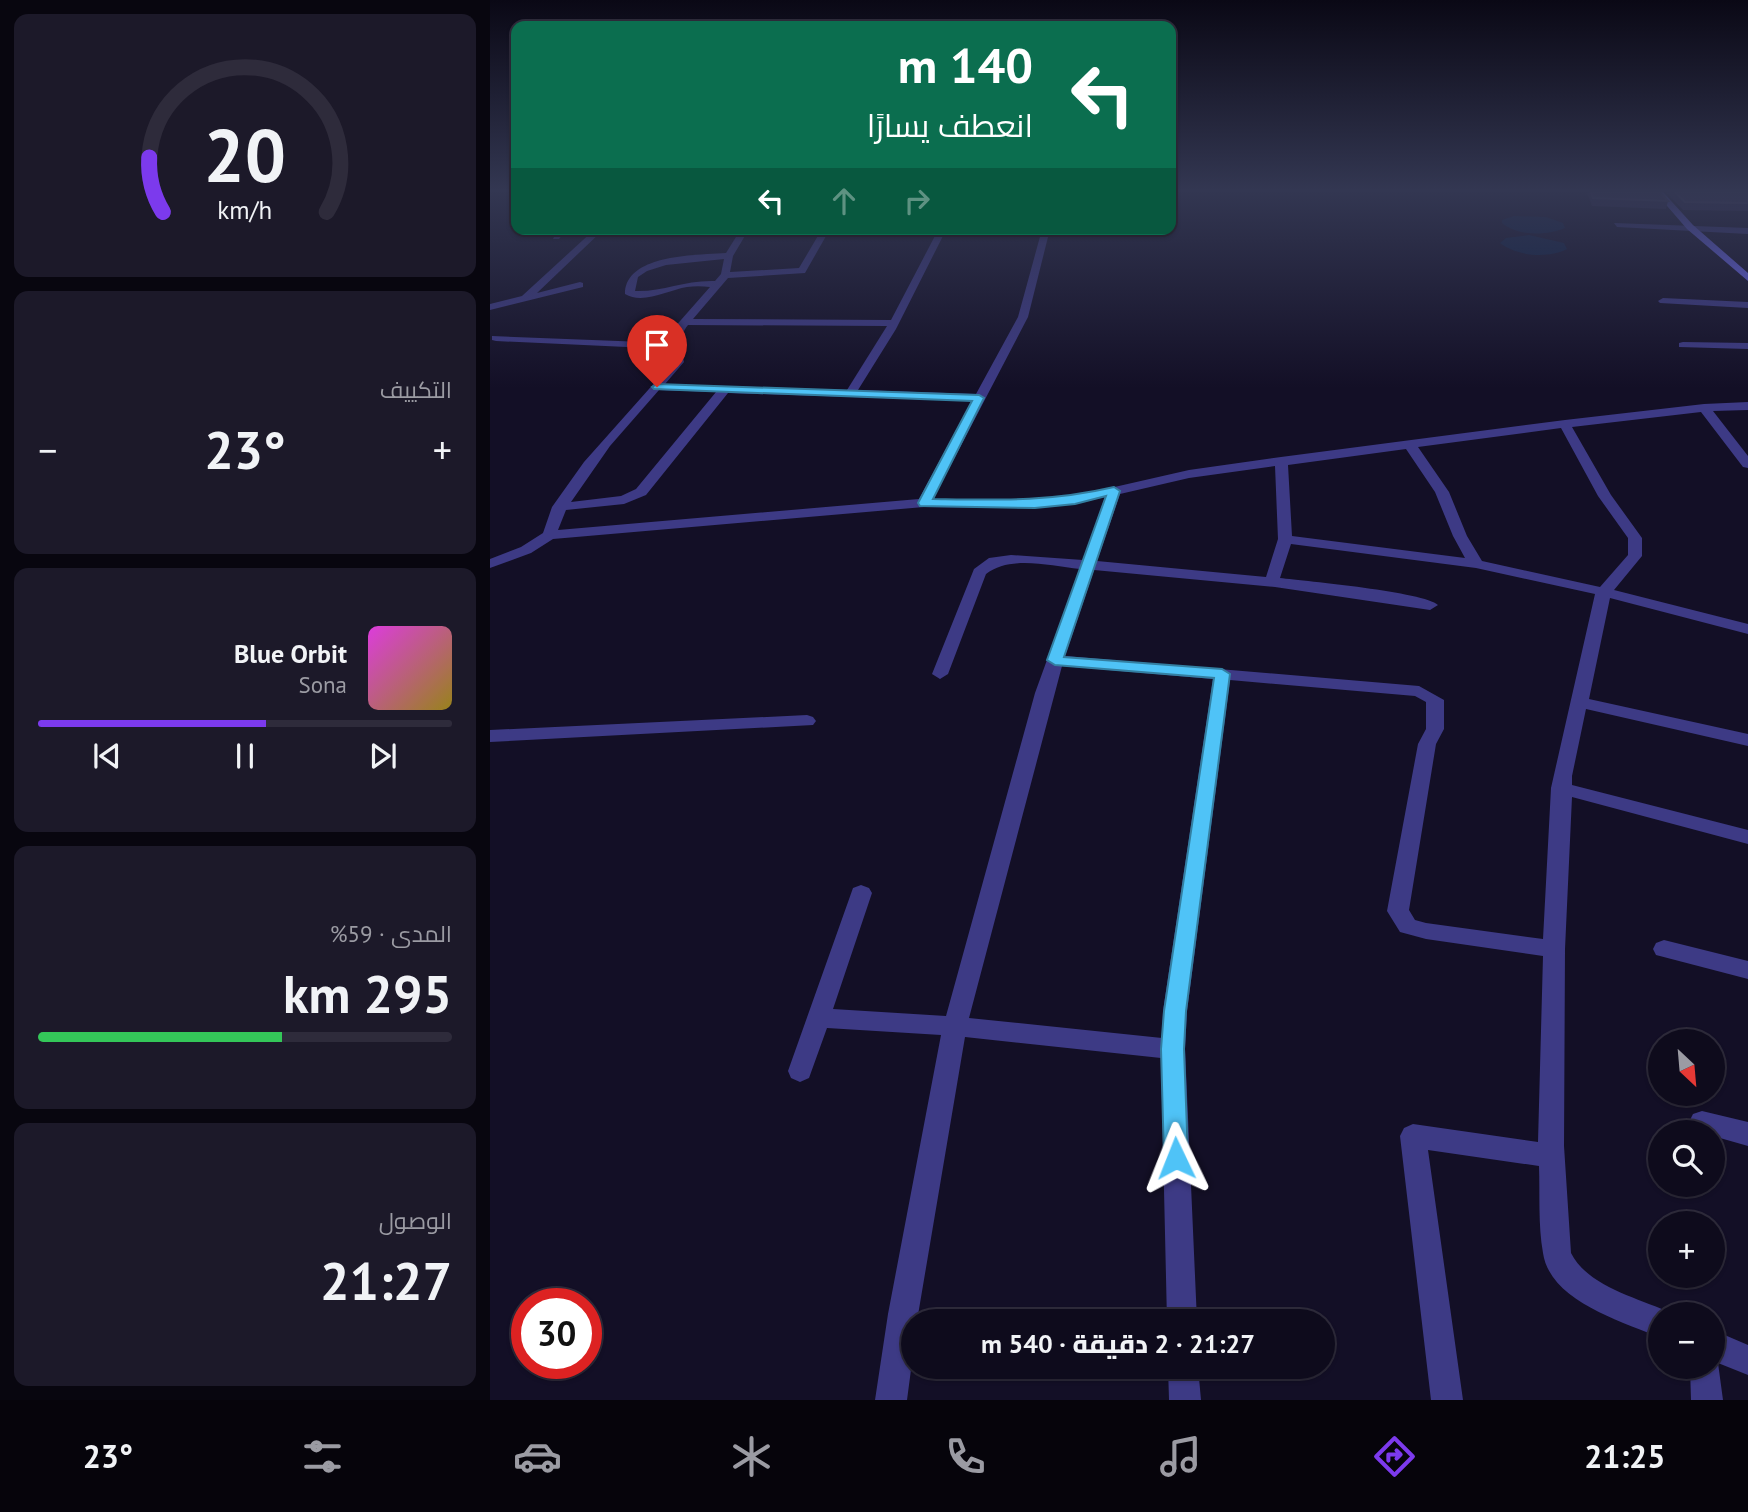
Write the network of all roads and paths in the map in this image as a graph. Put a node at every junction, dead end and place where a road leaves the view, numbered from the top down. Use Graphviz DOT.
graph roads {
  1 [pos="575,257"];
  2 [pos="718,257"];
  3 [pos="729,257"];
  4 [pos="810,257"];
  5 [pos="928,257"];
  6 [pos="1039,257"];
  7 [pos="1725,257"];
  8 [pos="1736,267"];
  9 [pos="1748,267"];
  10 [pos="1748,278"];
  11 [pos="722,279"];
  12 [pos="580,285"];
  13 [pos="526,298"];
  14 [pos="1663,301"];
  15 [pos="1748,305"];
  16 [pos="490,307"];
  17 [pos="685,322"];
  18 [pos="894,323"];
  19 [pos="496,338"];
  20 [pos="1683,345"];
  21 [pos="675,346"];
  22 [pos="1748,346"];
  23 [pos="657,387"];
  24 [pos="726,388"];
  25 [pos="851,393"];
  26 [pos="979,398"];
  27 [pos="1748,406"];
  28 [pos="1704,408"];
  29 [pos="1565,424"];
  30 [pos="1409,444"];
  31 [pos="1281,461"];
  32 [pos="1748,464"];
  33 [pos="1114,491"];
  34 [pos="925,503"];
  35 [pos="559,507"];
  36 [pos="549,535"];
  37 [pos="1285,539"];
  38 [pos="490,564"];
  39 [pos="1476,564"];
  40 [pos="1089,565"];
  41 [pos="1271,583"];
  42 [pos="1603,593"];
  43 [pos="1430,605"];
  44 [pos="1748,629"];
  45 [pos="1055,660"];
  46 [pos="940,674"];
  47 [pos="1222,674"];
  48 [pos="1577,702"];
  49 [pos="807,721"];
  50 [pos="490,736"];
  51 [pos="1748,740"];
  52 [pos="1561,788"];
  53 [pos="1748,837"];
  54 [pos="862,893"];
  55 [pos="1554,949"];
  56 [pos="1664,949"];
  57 [pos="1748,970"];
  58 [pos="818,1018"];
  59 [pos="955,1026"];
  60 [pos="1172,1049"];
  61 [pos="800,1071"];
  62 [pos="1725,1128"];
  63 [pos="1748,1133"];
  64 [pos="1552,1156"];
  65 [pos="1182,1309"];
  66 [pos="1648,1317"];
  67 [pos="1725,1350"];
  68 [pos="1748,1360"];
  69 [pos="1184,1379"];
  70 [pos="1705,1379"];
  71 [pos="891,1400"];
  72 [pos="1185,1400"];
  73 [pos="1447,1400"];
  74 [pos="1707,1400"];
  1 -- 13 [label="street"];
  2 -- 11 [label="street"];
  3 -- 11 [label="street"];
  4 -- 11 [label="street"];
  5 -- 18 [label="street"];
  6 -- 26 [label="street"];
  7 -- 8 [label="street"];
  8 -- 9 [label="street"];
  8 -- 10 [label="street"];
  11 -- 17 [label="street"];
  12 -- 13 [label="street"];
  13 -- 16 [label="street"];
  14 -- 15 [label="street"];
  17 -- 18 [label="street"];
  17 -- 21 [label="street"];
  18 -- 25 [label="street"];
  19 -- 21 [label="street"];
  20 -- 22 [label="street"];
  21 -- 23 [label="street"];
  23 -- 24 [label="street"];
  23 -- 35 [label="street"];
  24 -- 25 [label="street"];
  24 -- 35 [label="street"];
  25 -- 26 [label="street"];
  26 -- 34 [label="street"];
  27 -- 28 [label="street"];
  28 -- 29 [label="street"];
  28 -- 32 [label="street"];
  29 -- 30 [label="street"];
  29 -- 42 [label="street"];
  30 -- 31 [label="street"];
  30 -- 39 [label="street"];
  31 -- 33 [label="street"];
  31 -- 37 [label="street"];
  33 -- 34 [label="street"];
  33 -- 40 [label="street"];
  34 -- 36 [label="street"];
  35 -- 36 [label="street"];
  36 -- 38 [label="street"];
  37 -- 39 [label="street"];
  37 -- 41 [label="street"];
  39 -- 42 [label="street"];
  40 -- 41 [label="street"];
  40 -- 45 [label="street"];
  40 -- 46 [label="street"];
  41 -- 43 [label="street"];
  42 -- 44 [label="street"];
  42 -- 48 [label="street"];
  45 -- 47 [label="street"];
  45 -- 59 [label="street"];
  47 -- 55 [label="street"];
  47 -- 60 [label="street"];
  48 -- 51 [label="street"];
  48 -- 52 [label="street"];
  49 -- 50 [label="street"];
  52 -- 53 [label="street"];
  52 -- 55 [label="street"];
  54 -- 58 [label="street"];
  55 -- 64 [label="street"];
  56 -- 57 [label="street"];
  58 -- 59 [label="street"];
  58 -- 61 [label="street"];
  59 -- 60 [label="street"];
  59 -- 71 [label="street"];
  60 -- 65 [label="street"];
  62 -- 63 [label="street"];
  64 -- 66 [label="street"];
  64 -- 73 [label="street"];
  67 -- 68 [label="street"];
  69 -- 72 [label="street"];
  70 -- 74 [label="street"];
}
